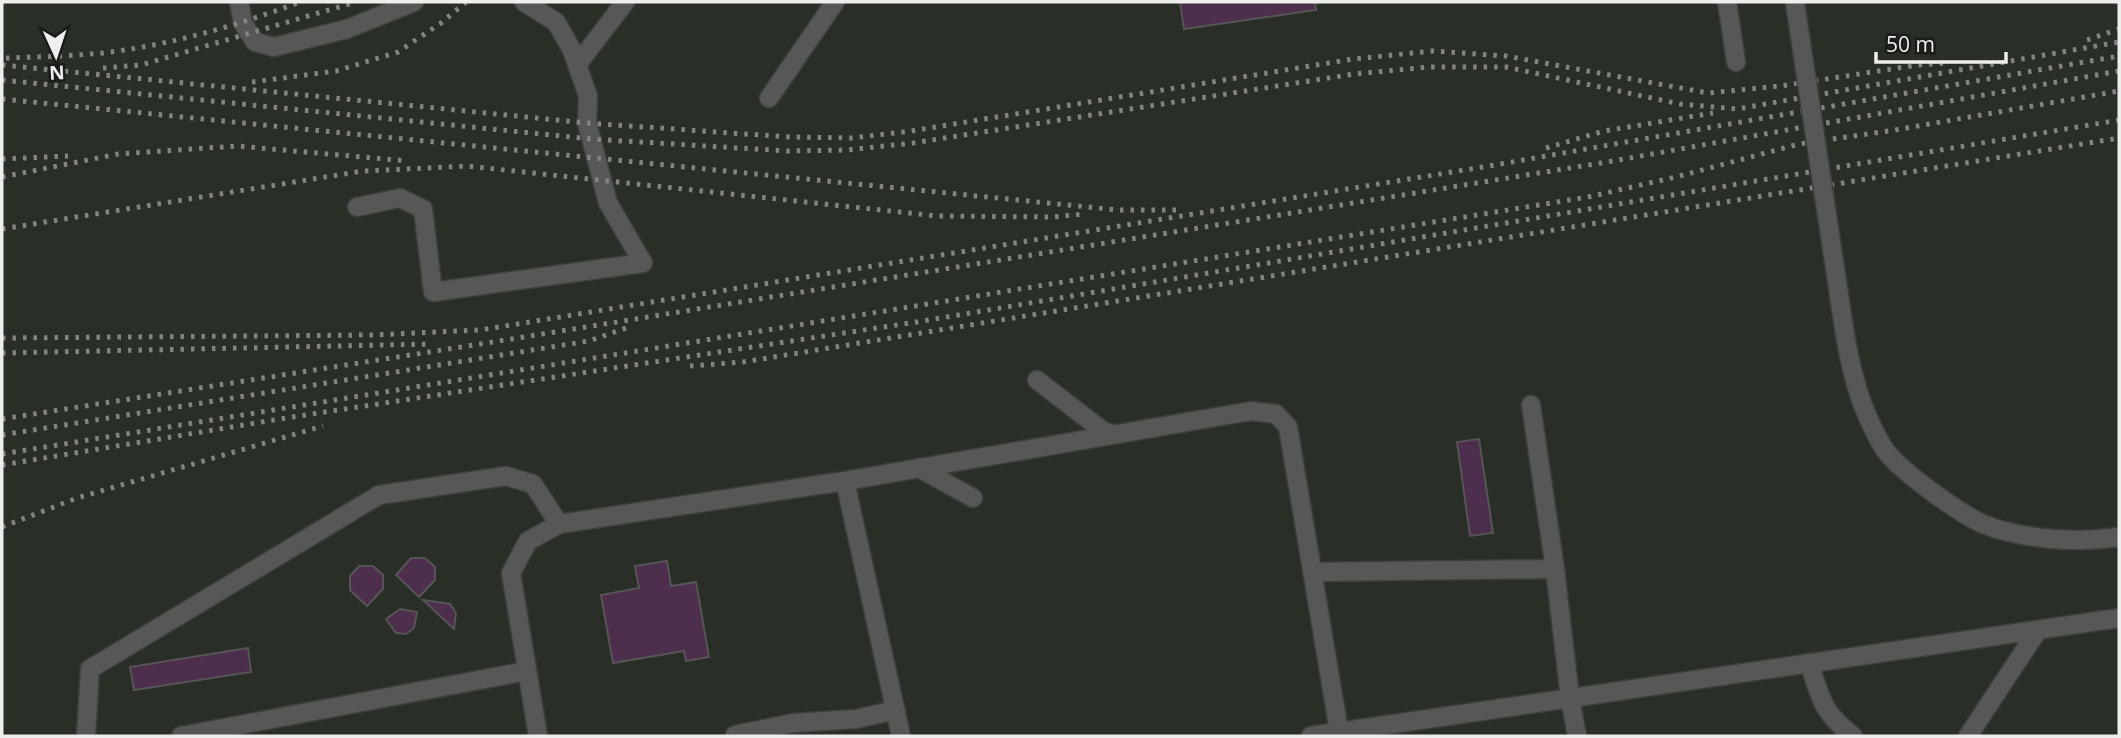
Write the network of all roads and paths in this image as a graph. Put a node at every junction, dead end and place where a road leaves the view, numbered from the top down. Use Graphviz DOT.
graph roads {
  1 [pos="239,2"];
  2 [pos="414,2"];
  3 [pos="524,2"];
  4 [pos="625,2"];
  5 [pos="835,2"];
  6 [pos="1727,2"];
  7 [pos="1795,2"];
  8 [pos="1736,62"];
  9 [pos="577,65"];
  10 [pos="769,98"];
  11 [pos="357,207"];
  12 [pos="1037,380"];
  13 [pos="1531,404"];
  14 [pos="1114,435"];
  15 [pos="919,468"];
  16 [pos="845,481"];
  17 [pos="973,498"];
  18 [pos="559,524"];
  19 [pos="2119,537"];
  20 [pos="1555,569"];
  21 [pos="1312,572"];
  22 [pos="2119,618"];
  23 [pos="2038,630"];
  24 [pos="1809,663"];
  25 [pos="527,671"];
  26 [pos="1570,698"];
  27 [pos="896,710"];
  28 [pos="1339,731"];
  29 [pos="1383,731"];
  30 [pos="225,732"];
  31 [pos="735,735"];
  32 [pos="86,736"];
  33 [pos="181,736"];
  34 [pos="538,736"];
  35 [pos="901,736"];
  36 [pos="1311,736"];
  37 [pos="1577,736"];
  38 [pos="1853,736"];
  39 [pos="1968,736"];
  1 -- 2 [label="street"];
  3 -- 9 [label="street"];
  4 -- 9 [label="street"];
  5 -- 10 [label="street"];
  6 -- 8 [label="street"];
  7 -- 19 [label="street, bridge"];
  9 -- 11 [label="street"];
  12 -- 14 [label="street"];
  13 -- 20 [label="street"];
  14 -- 15 [label="street"];
  14 -- 21 [label="street"];
  15 -- 16 [label="street"];
  15 -- 17 [label="street"];
  16 -- 18 [label="street"];
  16 -- 27 [label="street"];
  18 -- 25 [label="street"];
  18 -- 32 [label="street"];
  20 -- 21 [label="street"];
  20 -- 26 [label="street"];
  21 -- 28 [label="street"];
  22 -- 23 [label="street"];
  23 -- 24 [label="street"];
  23 -- 39 [label="street"];
  24 -- 26 [label="street"];
  24 -- 38 [label="street"];
  25 -- 30 [label="street"];
  25 -- 34 [label="street"];
  26 -- 29 [label="street"];
  26 -- 37 [label="street"];
  27 -- 31 [label="street"];
  27 -- 35 [label="street"];
  28 -- 29 [label="street"];
  28 -- 36 [label="street"];
  30 -- 33 [label="street"];
}
